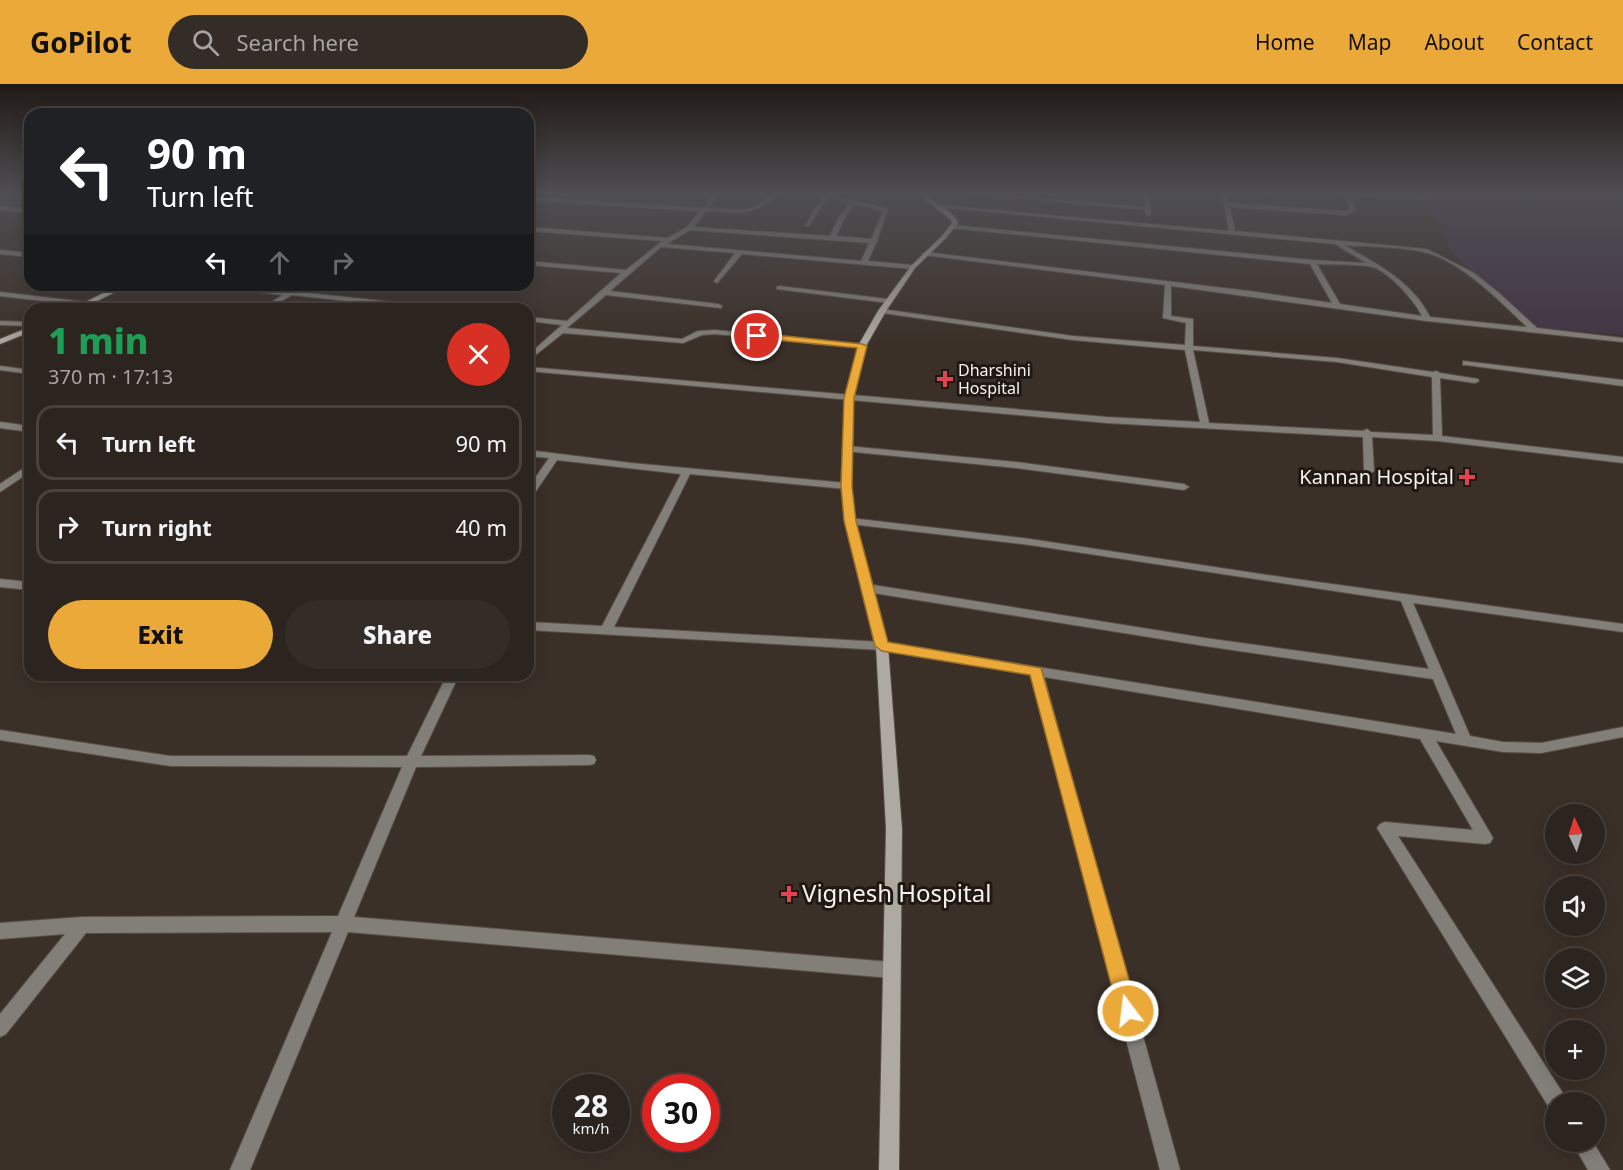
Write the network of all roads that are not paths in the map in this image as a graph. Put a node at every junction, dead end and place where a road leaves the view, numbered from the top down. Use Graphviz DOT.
graph roads {
  1 [pos="873,244"];
  2 [pos="935,244"];
  3 [pos="1124,244"];
  4 [pos="1338,244"];
  5 [pos="1357,244"];
  6 [pos="660,245"];
  7 [pos="0,252"];
  8 [pos="740,252"];
  9 [pos="24,254"];
  10 [pos="925,254"];
  11 [pos="864,262"];
  12 [pos="1312,262"];
  13 [pos="534,264"];
  14 [pos="1373,265"];
  15 [pos="913,267"];
  16 [pos="627,272"];
  17 [pos="717,281"];
  18 [pos="1168,285"];
  19 [pos="779,288"];
  20 [pos="113,291"];
  21 [pos="280,291"];
  22 [pos="291,292"];
  23 [pos="602,292"];
  24 [pos="0,294"];
  25 [pos="77,303"];
  26 [pos="88,303"];
  27 [pos="273,303"];
  28 [pos="387,303"];
  29 [pos="718,306"];
  30 [pos="885,306"];
  31 [pos="1337,306"];
  32 [pos="1427,319"];
  33 [pos="534,320"];
  34 [pos="0,323"];
  35 [pos="567,323"];
  36 [pos="24,324"];
  37 [pos="559,330"];
  38 [pos="1534,330"];
  39 [pos="24,332"];
  40 [pos="1618,339"];
  41 [pos="0,342"];
  42 [pos="862,346"];
  43 [pos="1623,348"];
  44 [pos="1189,350"];
  45 [pos="534,353"];
  46 [pos="1466,363"];
  47 [pos="0,368"];
  48 [pos="534,370"];
  49 [pos="24,371"];
  50 [pos="1436,374"];
  51 [pos="1475,381"];
  52 [pos="1623,383"];
  53 [pos="849,398"];
  54 [pos="1205,424"];
  55 [pos="0,425"];
  56 [pos="24,428"];
  57 [pos="1367,432"];
  58 [pos="1438,438"];
  59 [pos="848,449"];
  60 [pos="534,454"];
  61 [pos="555,456"];
  62 [pos="1623,460"];
  63 [pos="24,471"];
  64 [pos="687,471"];
  65 [pos="1369,471"];
  66 [pos="534,486"];
  67 [pos="846,486"];
  68 [pos="1184,488"];
  69 [pos="0,489"];
  70 [pos="850,521"];
  71 [pos="0,583"];
  72 [pos="24,585"];
  73 [pos="867,588"];
  74 [pos="1405,597"];
  75 [pos="534,626"];
  76 [pos="1623,628"];
  77 [pos="606,630"];
  78 [pos="882,646"];
  79 [pos="1036,671"];
  80 [pos="1438,675"];
  81 [pos="450,681"];
  82 [pos="1623,732"];
  83 [pos="0,735"];
  84 [pos="1425,735"];
  85 [pos="1466,742"];
  86 [pos="589,760"];
  87 [pos="411,762"];
  88 [pos="342,924"];
  89 [pos="82,925"];
  90 [pos="0,931"];
  91 [pos="891,970"];
  92 [pos="0,1028"];
  93 [pos="1551,1092"];
  94 [pos="1588,1152"];
  95 [pos="240,1170"];
  96 [pos="889,1170"];
  97 [pos="1170,1170"];
  98 [pos="1600,1170"];
  1 -- 11 [label="street"];
  2 -- 10 [label="street"];
  3 -- 12 [label="street"];
  4 -- 14 [label="street"];
  5 -- 38 [label="street"];
  6 -- 8 [label="street"];
  6 -- 16 [label="street"];
  7 -- 9 [label="street"];
  8 -- 11 [label="street"];
  8 -- 17 [label="street"];
  10 -- 15 [label="street"];
  10 -- 18 [label="street"];
  11 -- 15 [label="street"];
  12 -- 14 [label="street"];
  12 -- 31 [label="street"];
  13 -- 16 [label="street"];
  14 -- 32 [label="street"];
  15 -- 30 [label="street"];
  16 -- 23 [label="street"];
  18 -- 31 [label="street"];
  18 -- 44 [label="street"];
  19 -- 30 [label="street"];
  20 -- 26 [label="street"];
  21 -- 22 [label="street"];
  22 -- 27 [label="street"];
  22 -- 28 [label="street"];
  23 -- 29 [label="street"];
  23 -- 35 [label="street"];
  24 -- 25 [label="street"];
  30 -- 42 [label="street"];
  30 -- 44 [label="street"];
  31 -- 32 [label="street"];
  32 -- 38 [label="street"];
  33 -- 35 [label="street"];
  34 -- 36 [label="street"];
  35 -- 37 [label="street"];
  37 -- 42 [label="street"];
  37 -- 45 [label="street"];
  38 -- 40 [label="street"];
  39 -- 41 [label="street"];
  40 -- 43 [label="street"];
  42 -- 53 [label="street"];
  44 -- 50 [label="street"];
  44 -- 54 [label="street"];
  46 -- 52 [label="street"];
  47 -- 49 [label="street"];
  48 -- 53 [label="street"];
  50 -- 51 [label="street"];
  50 -- 58 [label="street"];
  53 -- 54 [label="street"];
  53 -- 59 [label="street"];
  54 -- 57 [label="street"];
  55 -- 56 [label="street"];
  57 -- 58 [label="street"];
  57 -- 65 [label="street"];
  58 -- 62 [label="street"];
  59 -- 67 [label="street"];
  59 -- 68 [label="street"];
  60 -- 61 [label="street"];
  61 -- 64 [label="street"];
  61 -- 66 [label="street"];
  63 -- 69 [label="street"];
  64 -- 67 [label="street"];
  64 -- 77 [label="street"];
  67 -- 70 [label="street"];
  70 -- 73 [label="street"];
  70 -- 74 [label="street"];
  71 -- 72 [label="street"];
  73 -- 78 [label="street"];
  73 -- 80 [label="street"];
  74 -- 76 [label="street"];
  74 -- 80 [label="street"];
  75 -- 77 [label="street"];
  77 -- 78 [label="street"];
  78 -- 79 [label="street"];
  78 -- 91 [label="street"];
  79 -- 84 [label="street"];
  79 -- 97 [label="street"];
  80 -- 85 [label="street"];
  81 -- 87 [label="street"];
  82 -- 85 [label="street"];
  83 -- 87 [label="street"];
  84 -- 85 [label="street"];
  84 -- 93 [label="street"];
  86 -- 87 [label="street"];
  87 -- 88 [label="street"];
  88 -- 89 [label="street"];
  88 -- 91 [label="street"];
  88 -- 95 [label="street"];
  89 -- 90 [label="street"];
  89 -- 92 [label="street"];
  91 -- 96 [label="street"];
  94 -- 98 [label="street"];
}
